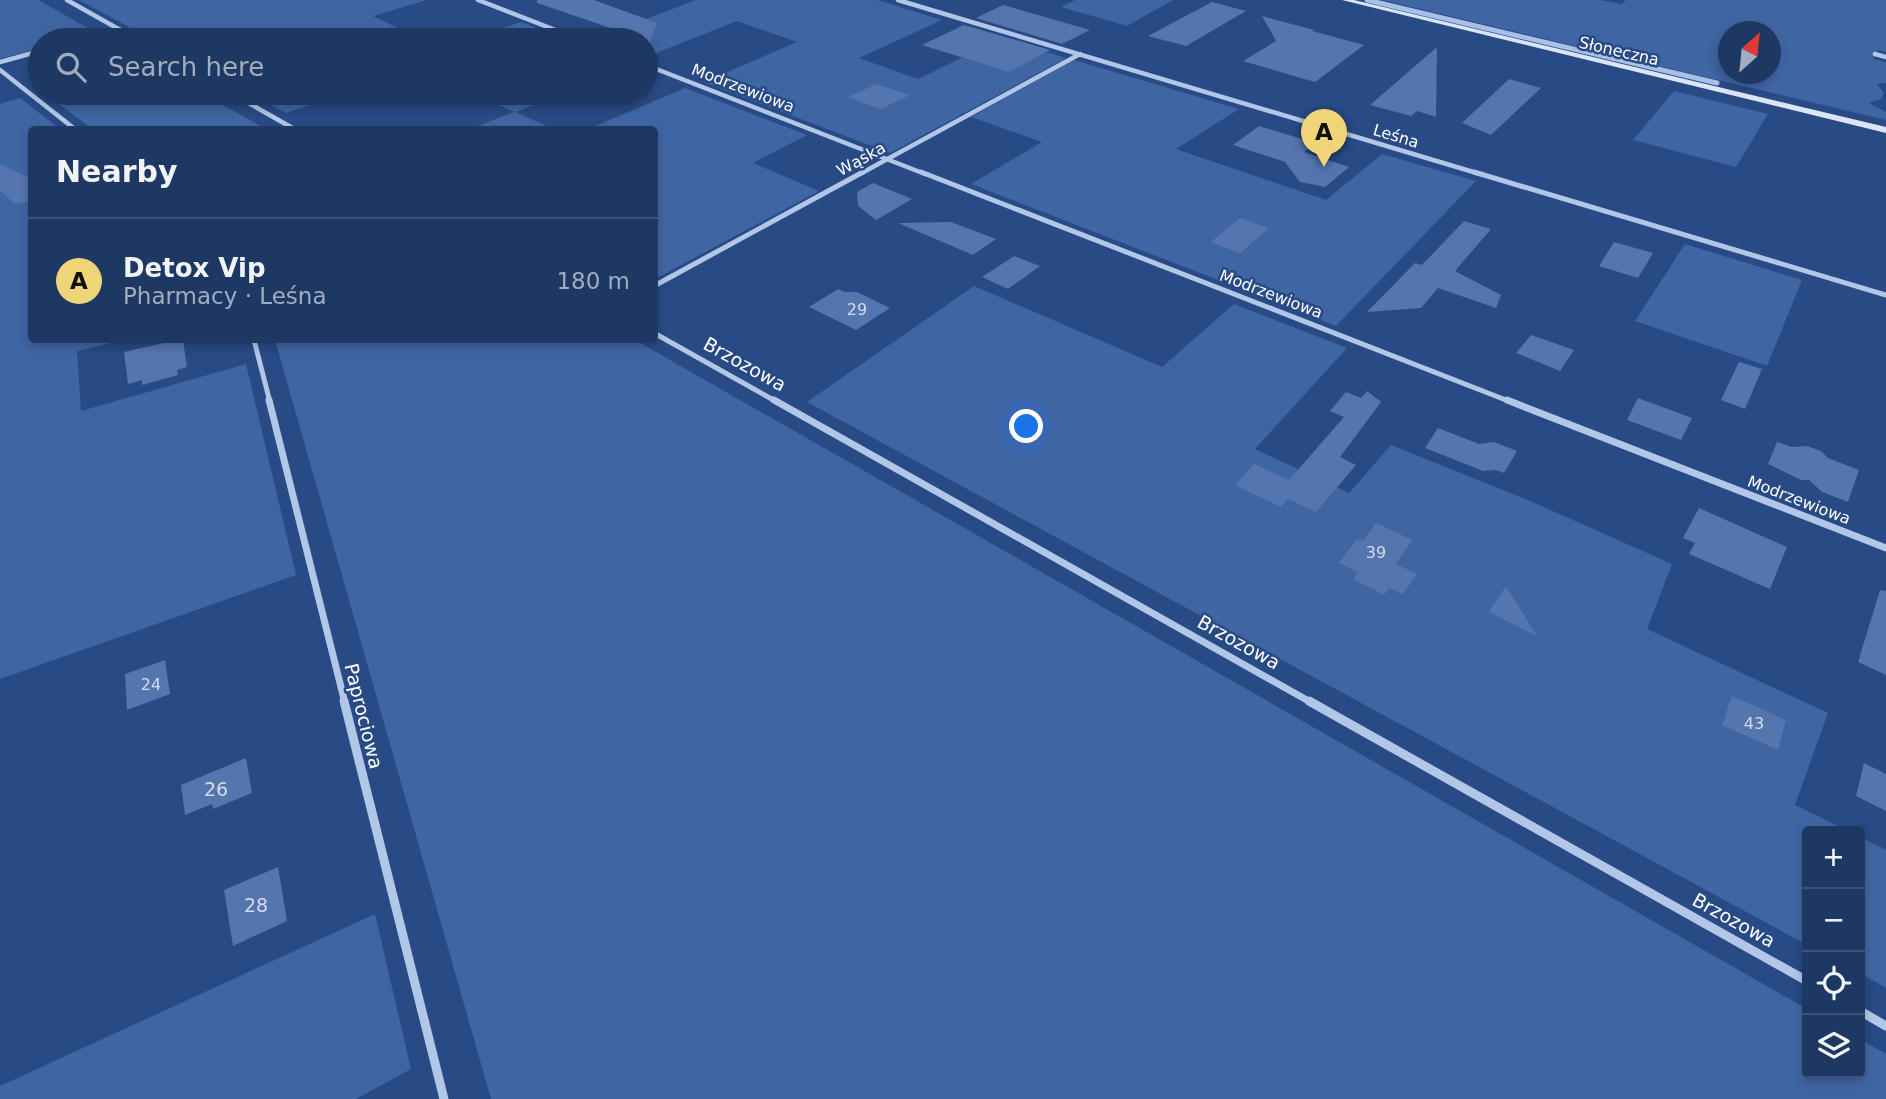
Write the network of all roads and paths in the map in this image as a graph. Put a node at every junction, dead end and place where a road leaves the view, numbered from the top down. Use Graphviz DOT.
graph roads {
  1 [pos="67,0"];
  2 [pos="478,0"];
  3 [pos="898,0"];
  4 [pos="1345,0"];
  5 [pos="117,28"];
  6 [pos="550,28"];
  7 [pos="28,54"];
  8 [pos="1080,54"];
  9 [pos="1875,54"];
  10 [pos="1886,57"];
  11 [pos="0,62"];
  12 [pos="0,70"];
  13 [pos="658,70"];
  14 [pos="28,92"];
  15 [pos="44,105"];
  16 [pos="252,105"];
  17 [pos="71,126"];
  18 [pos="289,126"];
  19 [pos="1886,130"];
  20 [pos="887,159"];
  21 [pos="658,284"];
  22 [pos="1886,295"];
  23 [pos="658,335"];
  24 [pos="255,343"];
  25 [pos="1886,548"];
  26 [pos="1802,978"];
  27 [pos="1865,1014"];
  28 [pos="1886,1026"];
  29 [pos="444,1099"];
  1 -- 5 [label="street"];
  2 -- 6 [label="street"];
  3 -- 8 [label="street, Leśna"];
  4 -- 19 [label="main road, Słoneczna"];
  7 -- 11 [label="street"];
  8 -- 20 [label="street, Wąska"];
  8 -- 22 [label="street, Leśna"];
  9 -- 10 [label="street"];
  12 -- 14 [label="street"];
  13 -- 20 [label="street, Modrzewiowa"];
  15 -- 17 [label="street"];
  16 -- 18 [label="street"];
  20 -- 21 [label="street, Wąska"];
  20 -- 25 [label="street, Modrzewiowa"];
  23 -- 26 [label="street, Brzozowa"];
  24 -- 29 [label="street, Paprociowa"];
  27 -- 28 [label="street"];
}
